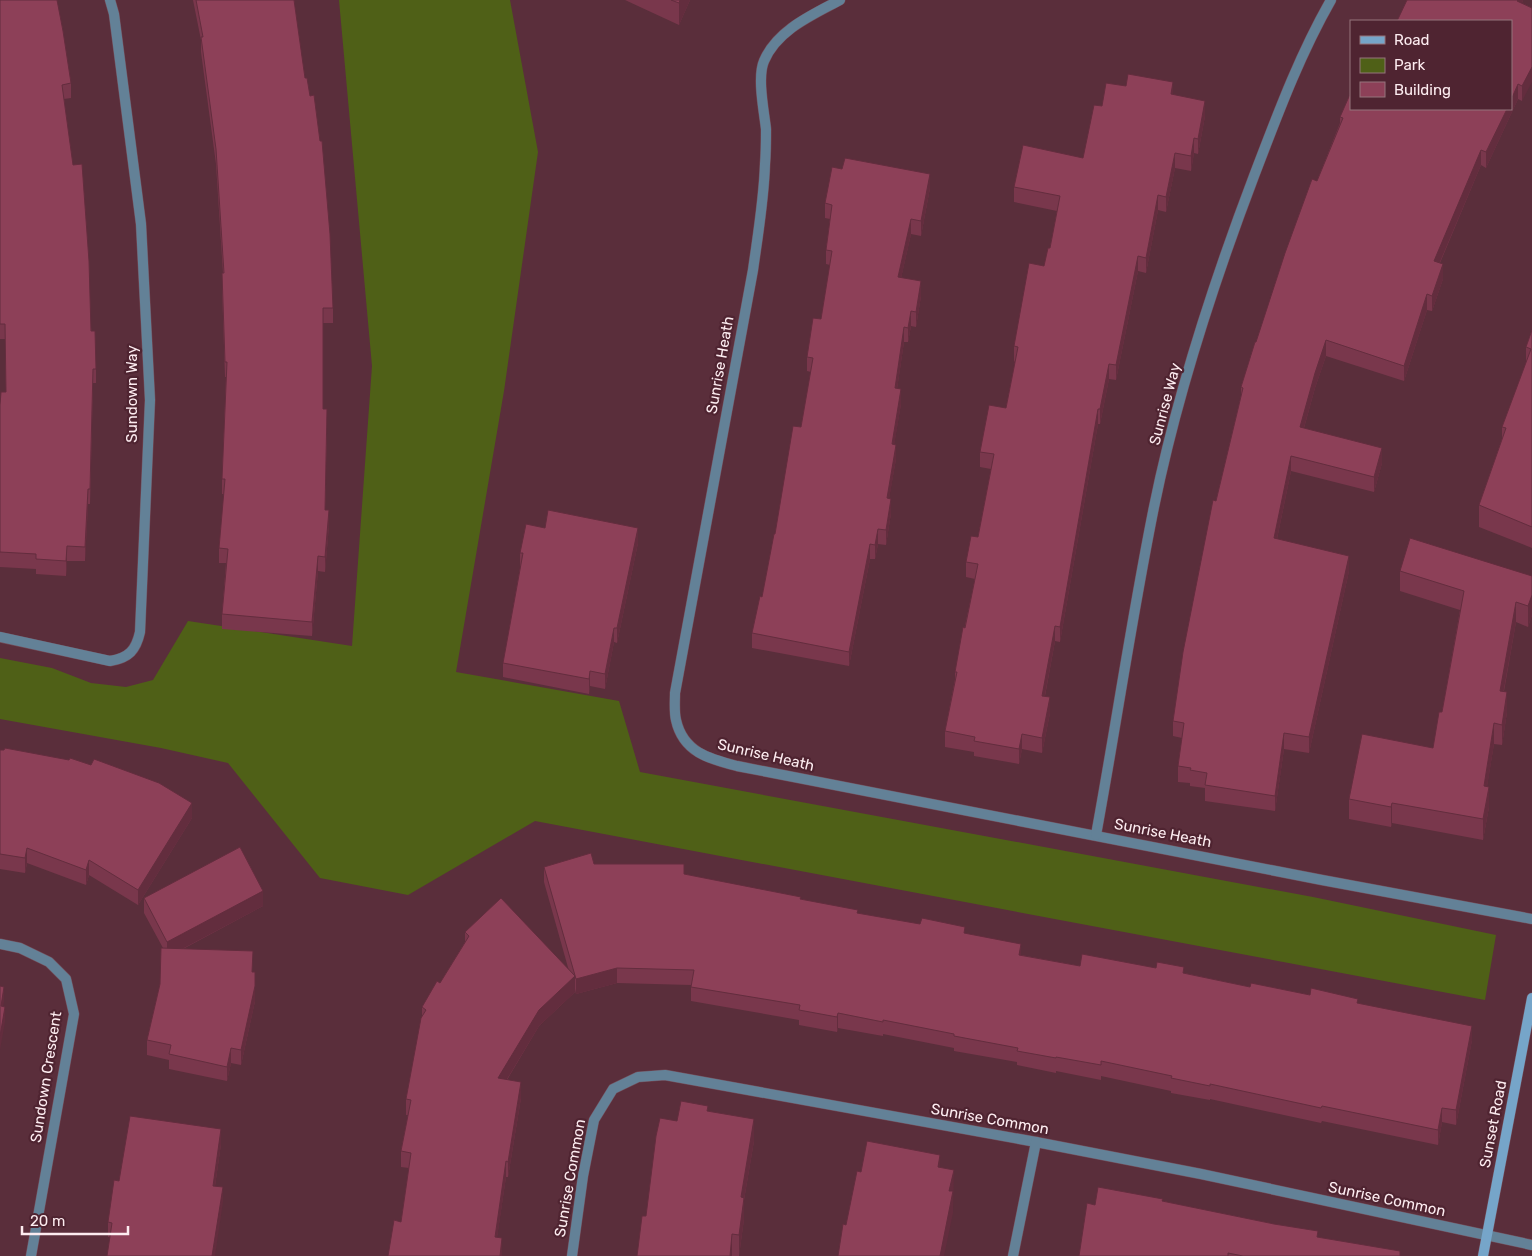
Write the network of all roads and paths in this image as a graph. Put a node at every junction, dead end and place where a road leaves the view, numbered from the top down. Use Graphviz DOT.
graph roads {
  1 [pos="110,0"];
  2 [pos="840,0"];
  3 [pos="1331,0"];
  4 [pos="0,637"];
  5 [pos="1096,835"];
  6 [pos="1532,919"];
  7 [pos="0,944"];
  8 [pos="1532,998"];
  9 [pos="1036,1142"];
  10 [pos="1487,1235"];
  11 [pos="1532,1245"];
  12 [pos="31,1256"];
  13 [pos="572,1256"];
  14 [pos="1013,1256"];
  15 [pos="1483,1256"];
  1 -- 4 [label="street, Sundown Way"];
  2 -- 5 [label="street, Sunrise Heath"];
  3 -- 5 [label="street, Sunrise Way"];
  5 -- 6 [label="street, Sunrise Heath"];
  7 -- 12 [label="street, Sundown Crescent"];
  8 -- 10 [label="street, Sunset Road"];
  9 -- 10 [label="street, Sunrise Common"];
  9 -- 13 [label="street, Sunrise Common"];
  9 -- 14 [label="street"];
  10 -- 11 [label="street, Sunrise Common"];
  10 -- 15 [label="street, Sunset Road"];
}
